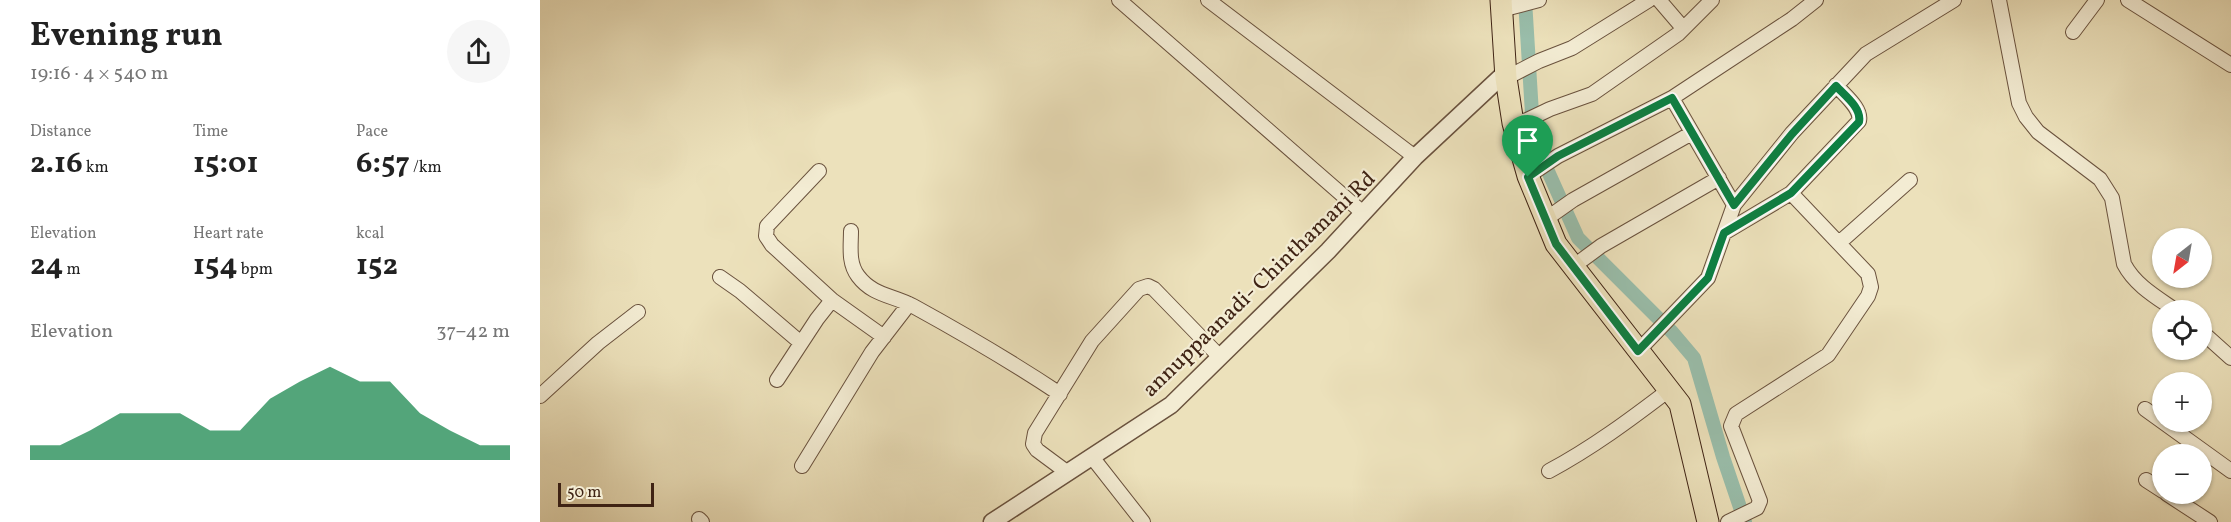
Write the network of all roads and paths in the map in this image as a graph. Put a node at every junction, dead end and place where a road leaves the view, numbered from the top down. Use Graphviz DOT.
graph roads {
  1 [pos="1119,0"];
  2 [pos="1209,0"];
  3 [pos="1539,0"];
  4 [pos="1649,0"];
  5 [pos="1659,0"];
  6 [pos="1712,0"];
  7 [pos="1816,0"];
  8 [pos="1954,0"];
  9 [pos="1999,0"];
  10 [pos="2097,0"];
  11 [pos="2128,0"];
  12 [pos="1505,6"];
  13 [pos="1683,28"];
  14 [pos="2073,32"];
  15 [pos="2231,65"];
  16 [pos="1511,74"];
  17 [pos="1836,86"];
  18 [pos="1672,98"];
  19 [pos="1520,122"];
  20 [pos="1692,133"];
  21 [pos="1415,157"];
  22 [pos="819,171"];
  23 [pos="1533,172"];
  24 [pos="1719,178"];
  25 [pos="1910,180"];
  26 [pos="1791,193"];
  27 [pos="1734,205"];
  28 [pos="1363,213"];
  29 [pos="1552,214"];
  30 [pos="852,231"];
  31 [pos="1724,233"];
  32 [pos="1839,243"];
  33 [pos="1580,262"];
  34 [pos="720,277"];
  35 [pos="832,300"];
  36 [pos="2161,300"];
  37 [pos="909,304"];
  38 [pos="638,312"];
  39 [pos="884,337"];
  40 [pos="2212,341"];
  41 [pos="801,343"];
  42 [pos="1638,351"];
  43 [pos="1220,357"];
  44 [pos="2231,358"];
  45 [pos="777,380"];
  46 [pos="1669,390"];
  47 [pos="1060,394"];
  48 [pos="540,396"];
  49 [pos="2145,409"];
  50 [pos="1092,457"];
  51 [pos="802,466"];
  52 [pos="1550,471"];
  53 [pos="2231,471"];
  54 [pos="1068,473"];
  55 [pos="2146,480"];
  56 [pos="2152,484"];
  57 [pos="2183,504"];
  58 [pos="992,522"];
  59 [pos="1143,522"];
  60 [pos="1708,522"];
  61 [pos="1728,522"];
  62 [pos="2210,522"];
  1 -- 28 [label="street"];
  2 -- 21 [label="street"];
  3 -- 12 [label="street"];
  4 -- 16 [label="street"];
  5 -- 13 [label="street"];
  6 -- 13 [label="street"];
  7 -- 18 [label="street"];
  8 -- 17 [label="street"];
  9 -- 36 [label="street"];
  10 -- 14 [label="street"];
  11 -- 15 [label="street"];
  12 -- 16 [label="main road"];
  13 -- 19 [label="street"];
  16 -- 19 [label="main road"];
  16 -- 21 [label="street, annuppaanadi- Chinthamani Rd"];
  17 -- 26 [label="street"];
  17 -- 27 [label="street"];
  18 -- 20 [label="street"];
  18 -- 23 [label="street"];
  19 -- 23 [label="main road"];
  20 -- 24 [label="street"];
  20 -- 29 [label="street"];
  21 -- 28 [label="street, annuppaanadi- Chinthamani Rd"];
  22 -- 35 [label="street"];
  23 -- 29 [label="main road"];
  24 -- 27 [label="street"];
  24 -- 33 [label="street"];
  25 -- 32 [label="street"];
  26 -- 31 [label="street"];
  26 -- 32 [label="street"];
  27 -- 31 [label="street"];
  28 -- 43 [label="street, annuppaanadi- Chinthamani Rd"];
  29 -- 33 [label="main road"];
  30 -- 37 [label="street"];
  31 -- 42 [label="street"];
  32 -- 61 [label="street"];
  33 -- 42 [label="main road"];
  34 -- 41 [label="street"];
  35 -- 39 [label="street"];
  35 -- 41 [label="street"];
  37 -- 39 [label="street"];
  37 -- 47 [label="street"];
  38 -- 48 [label="street"];
  39 -- 51 [label="street"];
  40 -- 44 [label="street"];
  41 -- 45 [label="street"];
  42 -- 46 [label="main road"];
  43 -- 47 [label="street"];
  43 -- 50 [label="street, annuppaanadi- Chinthamani Rd"];
  46 -- 52 [label="street"];
  46 -- 60 [label="main road"];
  47 -- 54 [label="street"];
  49 -- 53 [label="street"];
  50 -- 54 [label="street, annuppaanadi- Chinthamani Rd"];
  50 -- 59 [label="street"];
  54 -- 58 [label="street, annuppaanadi- Chinthamani Rd"];
  55 -- 56 [label="street"];
  57 -- 62 [label="street"];
}
